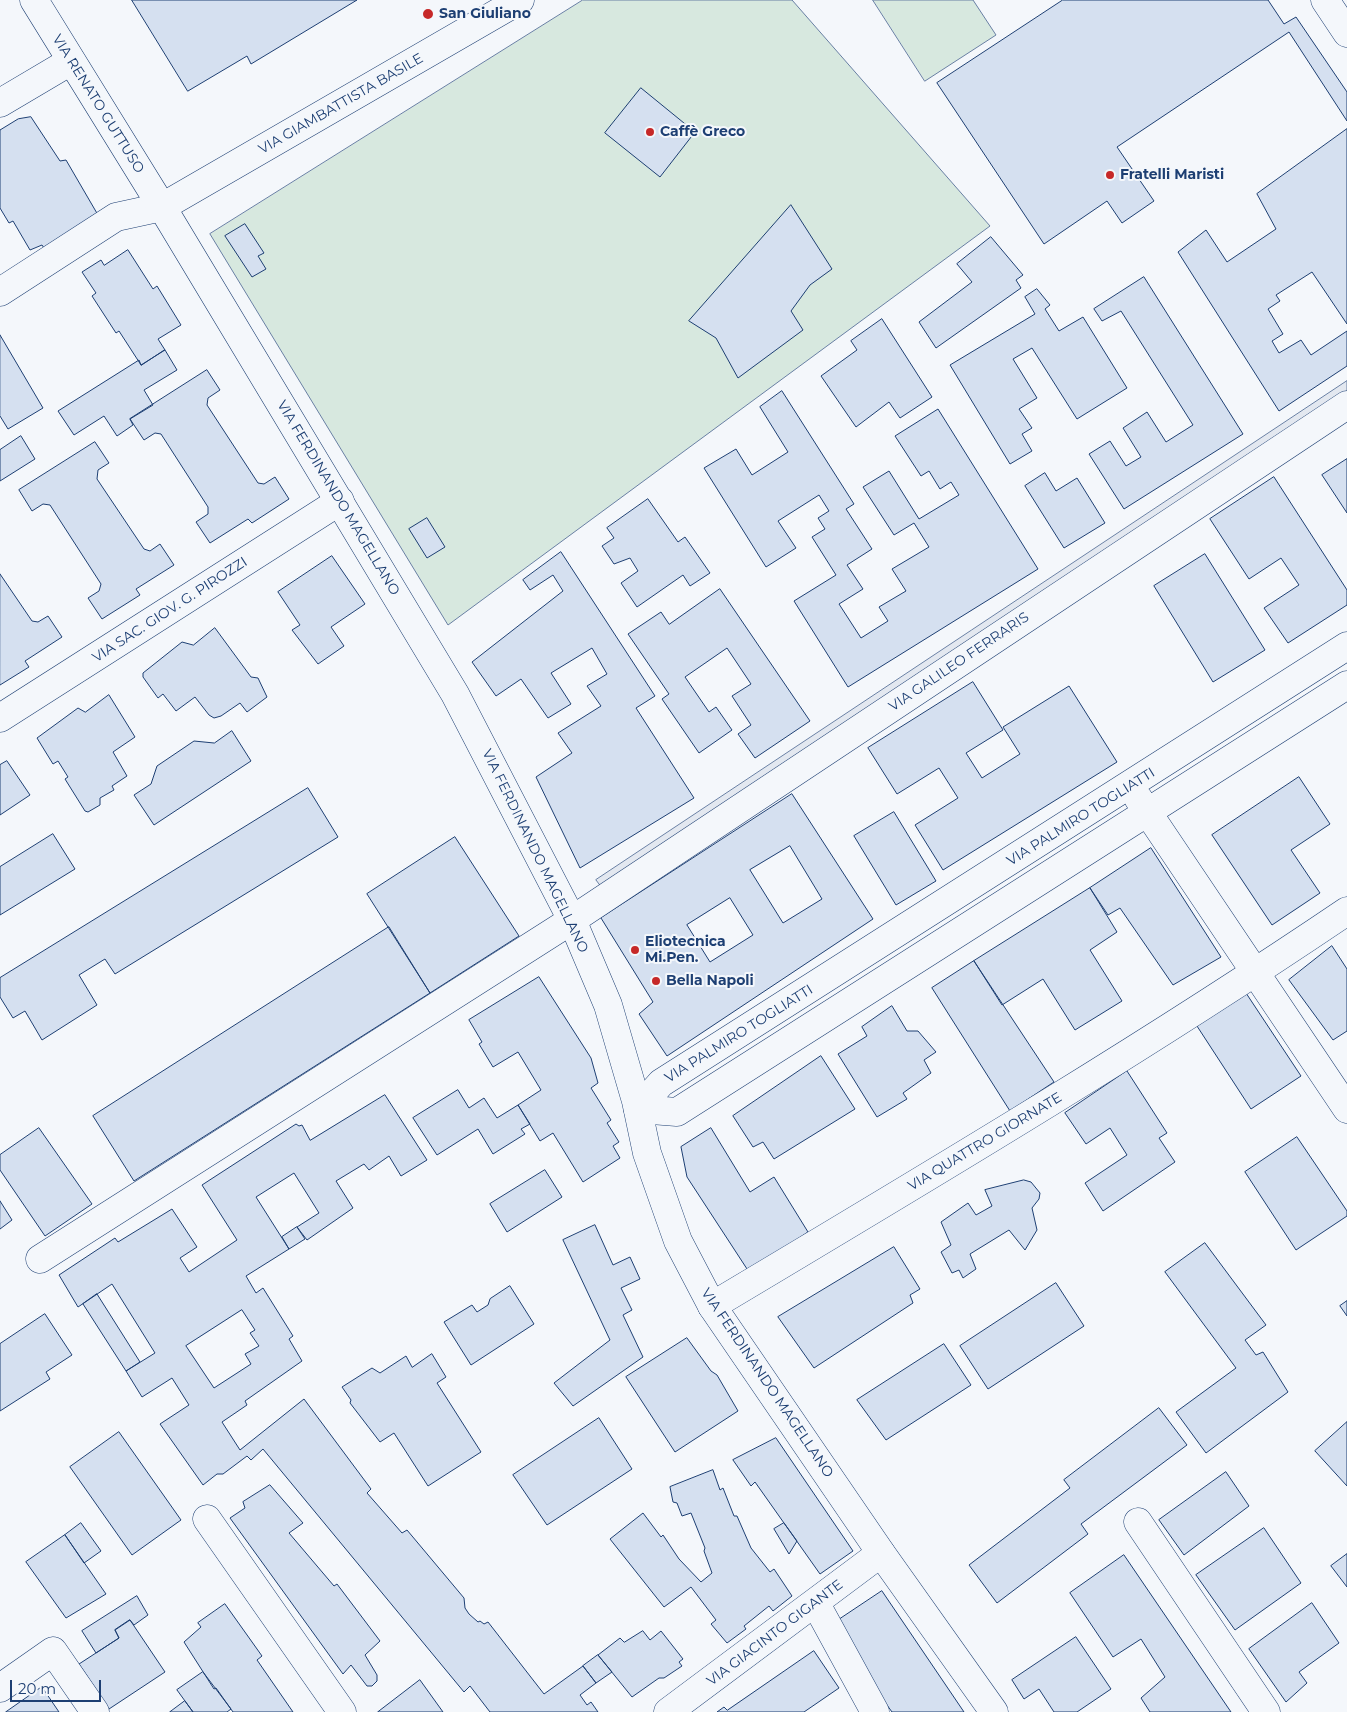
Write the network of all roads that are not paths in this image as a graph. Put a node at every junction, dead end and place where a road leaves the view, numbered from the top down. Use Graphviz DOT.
graph roads {
  1 [pos="34,0"];
  2 [pos="520,0"];
  3 [pos="1325,0"];
  4 [pos="1347,33"];
  5 [pos="71,61"];
  6 [pos="0,104"];
  7 [pos="162,207"];
  8 [pos="0,292"];
  9 [pos="1347,404"];
  10 [pos="340,502"];
  11 [pos="1347,646"];
  12 [pos="1347,685"];
  13 [pos="0,718"];
  14 [pos="1130,786"];
  15 [pos="1148,813"];
  16 [pos="1347,911"];
  17 [pos="572,920"];
  18 [pos="1255,973"];
  19 [pos="638,1109"];
  20 [pos="1347,1109"];
  21 [pos="40,1259"];
  22 [pos="712,1306"];
  23 [pos="207,1519"];
  24 [pos="1138,1522"];
  25 [pos="881,1553"];
  26 [pos="816,1604"];
  27 [pos="0,1688"];
  28 [pos="95,1712"];
  29 [pos="342,1712"];
  30 [pos="668,1712"];
  31 [pos="875,1712"];
  32 [pos="994,1712"];
  33 [pos="1266,1712"];
  1 -- 5 [label="street, VIA RENATO GUTTUSO"];
  2 -- 7 [label="street, VIA GIAMBATTISTA BASILE"];
  3 -- 4 [label="street"];
  5 -- 6 [label="street"];
  5 -- 7 [label="street, VIA RENATO GUTTUSO"];
  7 -- 8 [label="street, VIA GIAMBATTISTA BASILE"];
  7 -- 10 [label="street, VIA FERDINANDO MAGELLANO"];
  9 -- 17 [label="street, VIA GALILEO FERRARIS"];
  10 -- 13 [label="street, VIA SAC. GIOV. G. PIROZZI"];
  10 -- 17 [label="street, VIA FERDINANDO MAGELLANO"];
  11 -- 14 [label="street, VIA PALMIRO TOGLIATTI"];
  12 -- 15 [label="street"];
  14 -- 15 [label="street"];
  14 -- 19 [label="street, VIA PALMIRO TOGLIATTI"];
  15 -- 18 [label="street"];
  15 -- 19 [label="street"];
  16 -- 18 [label="street, VIA QUATTRO GIORNATE"];
  17 -- 19 [label="street, VIA FERDINANDO MAGELLANO"];
  17 -- 21 [label="street, VIA GALILEO FERRARIS"];
  18 -- 20 [label="street"];
  18 -- 22 [label="street, VIA QUATTRO GIORNATE"];
  19 -- 22 [label="street, VIA FERDINANDO MAGELLANO"];
  22 -- 25 [label="street, VIA FERDINANDO MAGELLANO"];
  23 -- 29 [label="street"];
  24 -- 33 [label="street"];
  25 -- 26 [label="street, VIA GIACINTO GIGANTE"];
  25 -- 32 [label="street, VIA FERDINANDO MAGELLANO"];
  26 -- 30 [label="street, VIA GIACINTO GIGANTE"];
  26 -- 31 [label="street"];
  27 -- 28 [label="street"];
}
